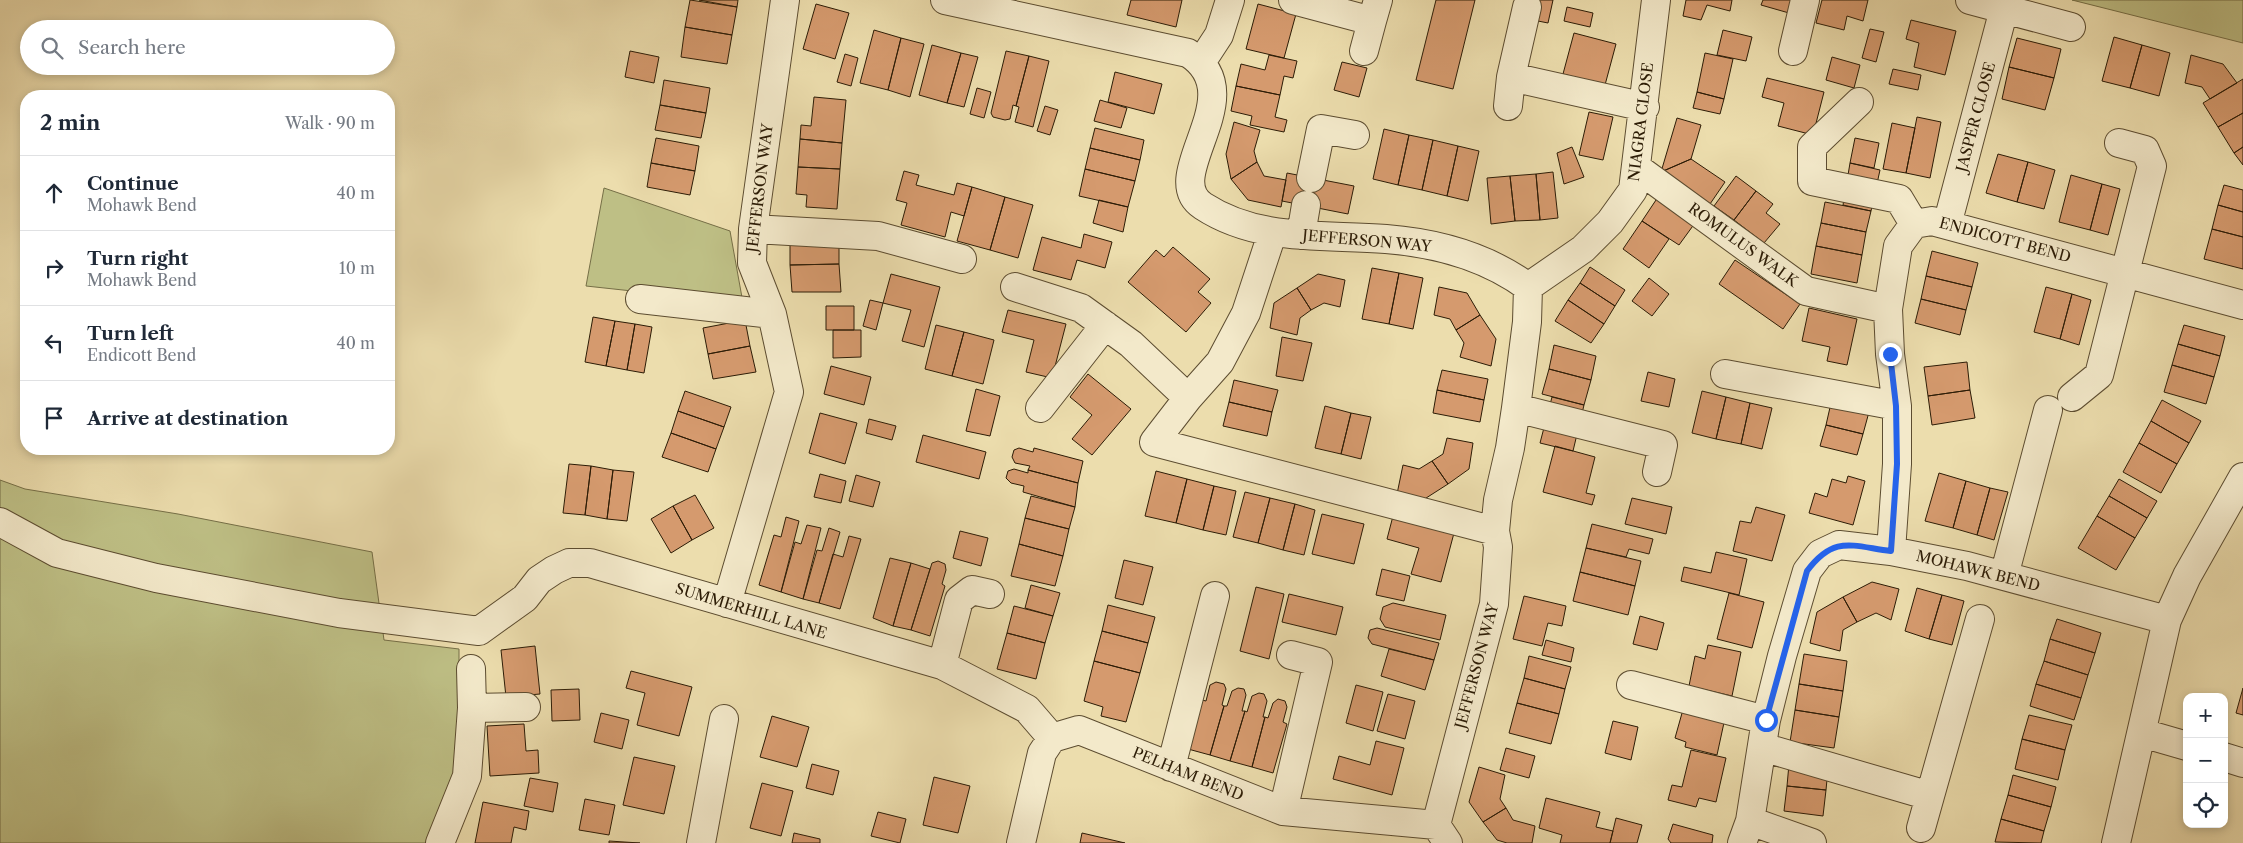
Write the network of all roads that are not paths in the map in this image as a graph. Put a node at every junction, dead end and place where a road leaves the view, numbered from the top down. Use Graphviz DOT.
graph roads {
  1 [pos="785,0"];
  2 [pos="945,0"];
  3 [pos="1230,0"];
  4 [pos="1293,0"];
  5 [pos="1656,0"];
  6 [pos="1805,0"];
  7 [pos="1970,0"];
  8 [pos="1009,7"];
  9 [pos="1527,7"];
  10 [pos="2004,9"];
  11 [pos="1375,10"];
  12 [pos="2071,26"];
  13 [pos="1364,51"];
  14 [pos="1792,51"];
  15 [pos="1202,61"];
  16 [pos="1511,77"];
  17 [pos="1860,102"];
  18 [pos="1508,106"];
  19 [pos="1645,108"];
  20 [pos="1355,135"];
  21 [pos="2120,143"];
  22 [pos="1637,168"];
  23 [pos="1311,178"];
  24 [pos="1306,206"];
  25 [pos="1914,224"];
  26 [pos="1947,225"];
  27 [pos="753,229"];
  28 [pos="1272,234"];
  29 [pos="1301,235"];
  30 [pos="962,258"];
  31 [pos="2124,271"];
  32 [pos="1015,287"];
  33 [pos="1528,287"];
  34 [pos="640,299"];
  35 [pos="2243,305"];
  36 [pos="1888,309"];
  37 [pos="772,314"];
  38 [pos="1105,325"];
  39 [pos="1725,374"];
  40 [pos="2072,397"];
  41 [pos="1188,398"];
  42 [pos="1896,406"];
  43 [pos="1040,408"];
  44 [pos="1516,408"];
  45 [pos="2048,410"];
  46 [pos="1657,472"];
  47 [pos="2243,477"];
  48 [pos="0,522"];
  49 [pos="1496,531"];
  50 [pos="1891,551"];
  51 [pos="2004,576"];
  52 [pos="990,594"];
  53 [pos="1215,596"];
  54 [pos="727,603"];
  55 [pos="1980,619"];
  56 [pos="2167,620"];
  57 [pos="1291,655"];
  58 [pos="942,665"];
  59 [pos="471,669"];
  60 [pos="1631,685"];
  61 [pos="526,707"];
  62 [pos="472,708"];
  63 [pos="724,719"];
  64 [pos="1766,720"];
  65 [pos="2142,733"];
  66 [pos="1052,738"];
  67 [pos="2183,745"];
  68 [pos="1762,747"];
  69 [pos="2228,758"];
  70 [pos="2243,762"];
  71 [pos="1170,766"];
  72 [pos="1930,796"];
  73 [pos="1283,811"];
  74 [pos="1920,828"];
  75 [pos="1746,832"];
  76 [pos="1442,834"];
  77 [pos="440,843"];
  78 [pos="701,843"];
  79 [pos="1021,843"];
  80 [pos="1812,843"];
  81 [pos="2116,843"];
  1 -- 27 [label="street, JEFFERSON WAY"];
  2 -- 8 [label="street"];
  3 -- 15 [label="street"];
  4 -- 11 [label="street"];
  5 -- 19 [label="street, NIAGRA CLOSE"];
  6 -- 14 [label="street"];
  7 -- 10 [label="street"];
  8 -- 15 [label="street"];
  9 -- 16 [label="street"];
  10 -- 12 [label="street"];
  10 -- 26 [label="street, JASPER CLOSE"];
  11 -- 13 [label="street"];
  15 -- 28 [label="street, JEFFERSON WAY"];
  16 -- 18 [label="street"];
  16 -- 19 [label="street"];
  17 -- 25 [label="street"];
  19 -- 22 [label="street, NIAGRA CLOSE"];
  20 -- 23 [label="street"];
  21 -- 31 [label="street"];
  22 -- 33 [label="street, NIAGRA CLOSE"];
  22 -- 36 [label="street, ROMULUS WALK"];
  24 -- 29 [label="street"];
  25 -- 26 [label="street, ENDICOTT BEND"];
  25 -- 36 [label="street"];
  26 -- 31 [label="street, ENDICOTT BEND"];
  27 -- 30 [label="street"];
  27 -- 37 [label="street, JEFFERSON WAY"];
  28 -- 29 [label="street, JEFFERSON WAY"];
  28 -- 41 [label="street"];
  29 -- 33 [label="street, JEFFERSON WAY"];
  31 -- 35 [label="street, ENDICOTT BEND"];
  31 -- 40 [label="street"];
  32 -- 38 [label="street"];
  33 -- 44 [label="street, JEFFERSON WAY"];
  34 -- 37 [label="street"];
  36 -- 42 [label="street"];
  37 -- 54 [label="street, JEFFERSON WAY"];
  38 -- 41 [label="street"];
  38 -- 43 [label="street"];
  39 -- 42 [label="street"];
  41 -- 49 [label="street"];
  42 -- 50 [label="street"];
  44 -- 46 [label="street"];
  44 -- 49 [label="street, JEFFERSON WAY"];
  45 -- 51 [label="street"];
  47 -- 56 [label="street"];
  48 -- 54 [label="street, SUMMERHILL LANE"];
  49 -- 76 [label="street, JEFFERSON WAY"];
  50 -- 51 [label="street, MOHAWK BEND"];
  50 -- 64 [label="street, MOHAWK BEND"];
  51 -- 56 [label="street, MOHAWK BEND"];
  52 -- 58 [label="street"];
  53 -- 71 [label="street"];
  54 -- 58 [label="street, SUMMERHILL LANE"];
  55 -- 72 [label="street"];
  56 -- 65 [label="street"];
  57 -- 73 [label="street"];
  58 -- 66 [label="street, SUMMERHILL LANE"];
  59 -- 62 [label="street"];
  60 -- 64 [label="street"];
  61 -- 62 [label="street"];
  62 -- 77 [label="street"];
  63 -- 78 [label="street"];
  64 -- 68 [label="street, MOHAWK BEND"];
  65 -- 67 [label="street"];
  65 -- 81 [label="street"];
  66 -- 71 [label="street, PELHAM BEND"];
  66 -- 79 [label="street"];
  68 -- 72 [label="street"];
  68 -- 75 [label="street, MOHAWK BEND"];
  69 -- 70 [label="street"];
  71 -- 73 [label="street, PELHAM BEND"];
  72 -- 74 [label="street"];
  73 -- 76 [label="street, PELHAM BEND"];
  75 -- 80 [label="street"];
}
